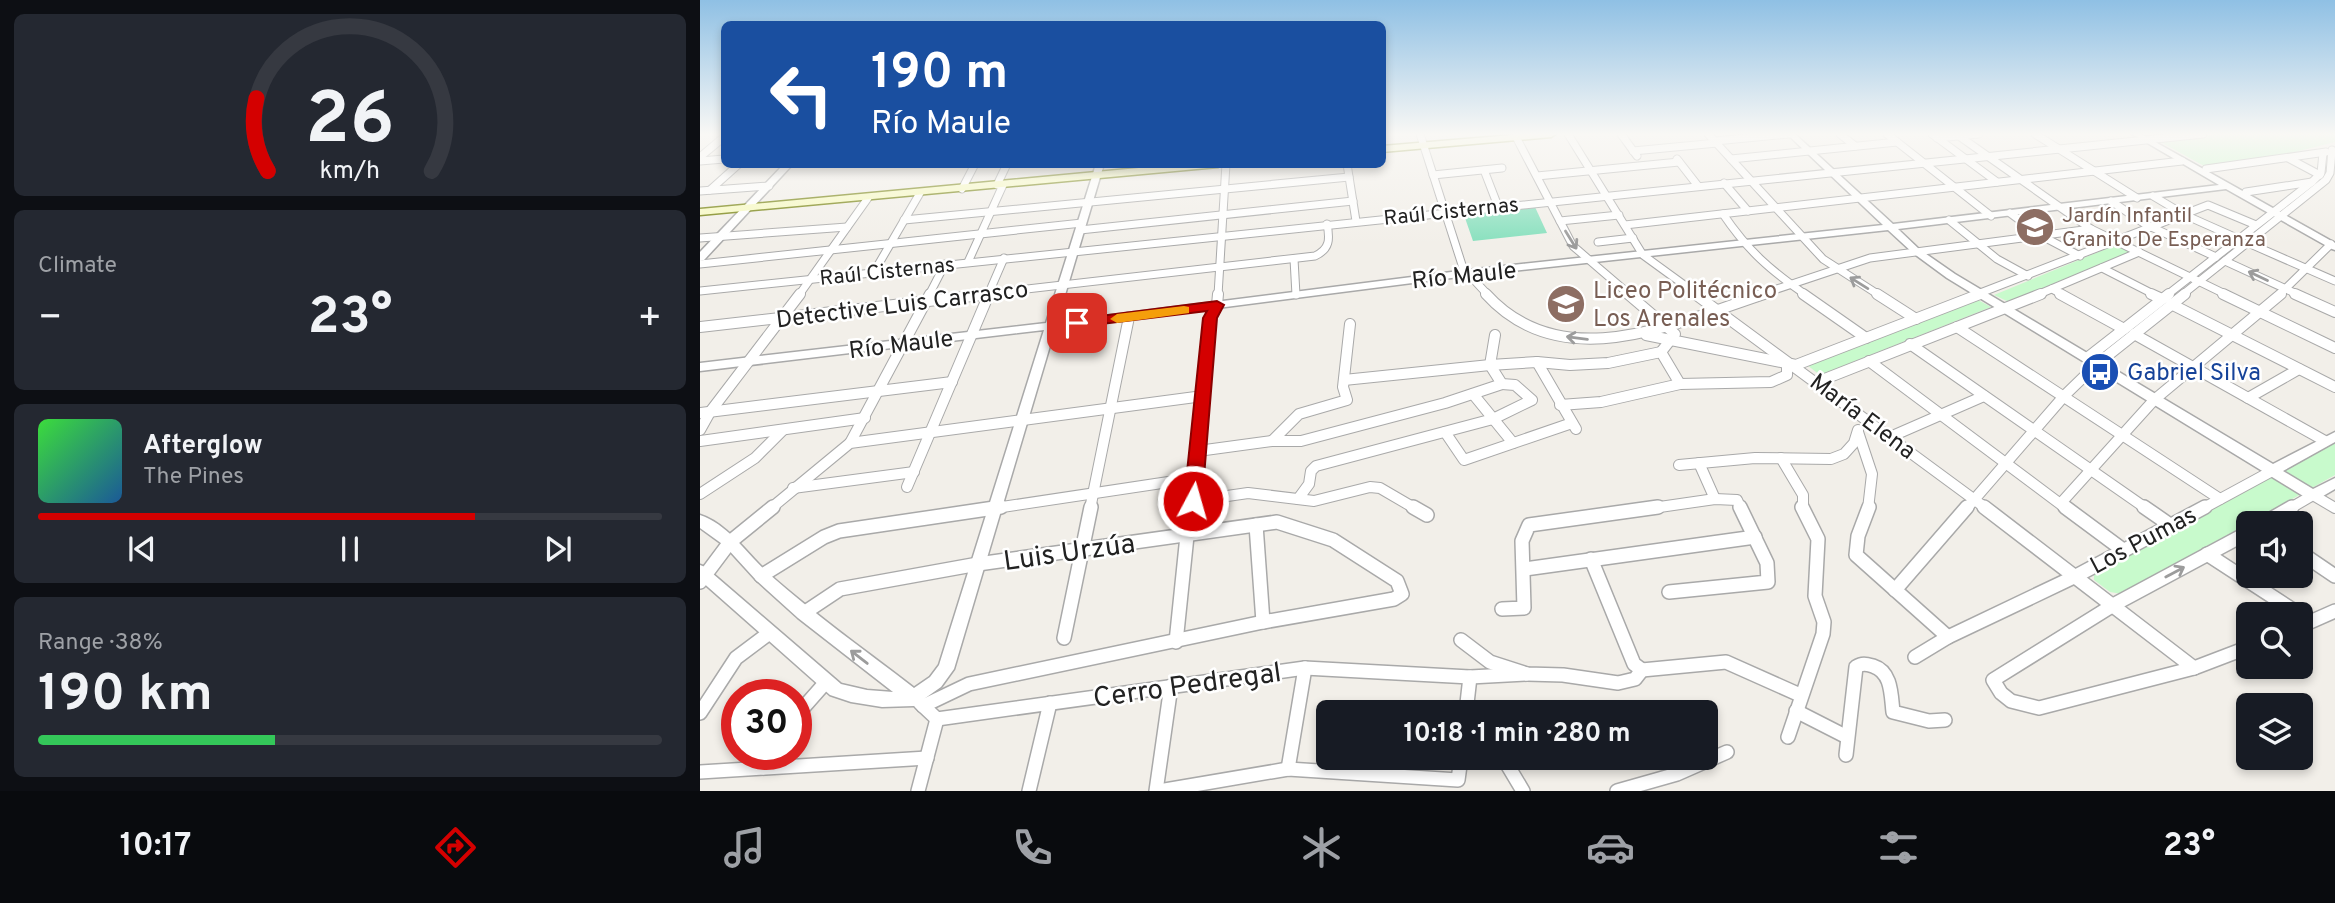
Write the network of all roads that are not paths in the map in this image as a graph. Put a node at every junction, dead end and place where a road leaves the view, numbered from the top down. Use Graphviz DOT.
graph roads {
  1 [pos="1098,170"];
  2 [pos="1484,170"];
  3 [pos="731,171"];
  4 [pos="783,171"];
  5 [pos="971,171"];
  6 [pos="1005,171"];
  7 [pos="1092,171"];
  8 [pos="1226,171"];
  9 [pos="1348,171"];
  10 [pos="1432,171"];
  11 [pos="1472,171"];
  12 [pos="1534,171"];
  13 [pos="1583,171"];
  14 [pos="1592,171"];
  15 [pos="1686,171"];
  16 [pos="1742,171"];
  17 [pos="1843,171"];
  18 [pos="1934,171"];
  19 [pos="1982,171"];
  20 [pos="2008,171"];
  21 [pos="2095,171"];
  22 [pos="2200,171"];
  23 [pos="2209,171"];
  24 [pos="1832,172"];
  25 [pos="1433,174"];
  26 [pos="1536,176"];
  27 [pos="1349,177"];
  28 [pos="2326,179"];
  29 [pos="1751,180"];
  30 [pos="2020,180"];
  31 [pos="1997,182"];
  32 [pos="2312,182"];
  33 [pos="1724,183"];
  34 [pos="1000,185"];
  35 [pos="1698,186"];
  36 [pos="2228,186"];
  37 [pos="769,187"];
  38 [pos="1955,187"];
  39 [pos="2335,188"];
  40 [pos="961,189"];
  41 [pos="1225,189"];
  42 [pos="710,190"];
  43 [pos="700,191"];
  44 [pos="2246,192"];
  45 [pos="920,193"];
  46 [pos="1606,195"];
  47 [pos="2153,196"];
  48 [pos="867,198"];
  49 [pos="1860,198"];
  50 [pos="2137,198"];
  51 [pos="1353,201"];
  52 [pos="1496,201"];
  53 [pos="1550,201"];
  54 [pos="2111,201"];
  55 [pos="1088,202"];
  56 [pos="1776,208"];
  57 [pos="2060,208"];
  58 [pos="748,209"];
  59 [pos="1748,211"];
  60 [pos="700,212"];
  61 [pos="990,212"];
  62 [pos="1445,212"];
  63 [pos="2279,213"];
  64 [pos="1723,214"];
  65 [pos="2010,214"];
  66 [pos="1223,215"];
  67 [pos="1619,215"];
  68 [pos="2185,215"];
  69 [pos="1991,216"];
  70 [pos="936,217"];
  71 [pos="904,220"];
  72 [pos="1948,220"];
  73 [pos="1356,221"];
  74 [pos="1560,221"];
  75 [pos="1327,224"];
  76 [pos="1625,225"];
  77 [pos="2256,225"];
  78 [pos="848,227"];
  79 [pos="1081,227"];
  80 [pos="1891,227"];
  81 [pos="2152,227"];
  82 [pos="2091,229"];
  83 [pos="981,233"];
  84 [pos="1222,235"];
  85 [pos="2040,235"];
  86 [pos="721,237"];
  87 [pos="1633,237"];
  88 [pos="1800,237"];
  89 [pos="700,238"];
  90 [pos="924,239"];
  91 [pos="2117,241"];
  92 [pos="2243,241"];
  93 [pos="891,242"];
  94 [pos="1598,242"];
  95 [pos="1742,243"];
  96 [pos="1976,243"];
  97 [pos="2334,244"];
  98 [pos="832,249"];
  99 [pos="1074,250"];
  100 [pos="1916,251"];
  101 [pos="2139,252"];
  102 [pos="1643,255"];
  103 [pos="2080,256"];
  104 [pos="700,258"];
  105 [pos="1004,258"];
  106 [pos="1294,259"];
  107 [pos="2220,259"];
  108 [pos="1588,261"];
  109 [pos="968,262"];
  110 [pos="700,264"];
  111 [pos="945,264"];
  112 [pos="1219,267"];
  113 [pos="2102,268"];
  114 [pos="2307,268"];
  115 [pos="1839,270"];
  116 [pos="874,272"];
  117 [pos="1468,273"];
  118 [pos="2028,276"];
  119 [pos="2190,277"];
  120 [pos="811,279"];
  121 [pos="2335,281"];
  122 [pos="2199,282"];
  123 [pos="1063,285"];
  124 [pos="1791,286"];
  125 [pos="2052,289"];
  126 [pos="2286,289"];
  127 [pos="700,292"];
  128 [pos="989,294"];
  129 [pos="1982,294"];
  130 [pos="1296,296"];
  131 [pos="926,301"];
  132 [pos="2167,302"];
  133 [pos="1217,305"];
  134 [pos="1718,309"];
  135 [pos="2005,309"];
  136 [pos="2262,312"];
  137 [pos="2335,312"];
  138 [pos="783,317"];
  139 [pos="1129,317"];
  140 [pos="1916,319"];
  141 [pos="1350,324"];
  142 [pos="1050,326"];
  143 [pos="1667,326"];
  144 [pos="700,327"];
  145 [pos="1957,327"];
  146 [pos="2129,332"];
  147 [pos="1644,334"];
  148 [pos="1494,335"];
  149 [pos="2234,335"];
  150 [pos="971,336"];
  151 [pos="1866,338"];
  152 [pos="1671,341"];
  153 [pos="904,344"];
  154 [pos="1910,344"];
  155 [pos="2335,348"];
  156 [pos="1661,352"];
  157 [pos="749,361"];
  158 [pos="1869,361"];
  159 [pos="2092,361"];
  160 [pos="1537,362"];
  161 [pos="1490,365"];
  162 [pos="1792,365"];
  163 [pos="700,367"];
  164 [pos="2193,368"];
  165 [pos="2300,369"];
  166 [pos="1344,380"];
  167 [pos="952,382"];
  168 [pos="1817,382"];
  169 [pos="1502,384"];
  170 [pos="1680,384"];
  171 [pos="2335,387"];
  172 [pos="879,392"];
  173 [pos="1473,394"];
  174 [pos="2065,395"];
  175 [pos="1203,396"];
  176 [pos="1984,396"];
  177 [pos="2248,398"];
  178 [pos="2154,400"];
  179 [pos="1560,405"];
  180 [pos="1111,408"];
  181 [pos="705,413"];
  182 [pos="1941,415"];
  183 [pos="1863,416"];
  184 [pos="865,418"];
  185 [pos="1493,419"];
  186 [pos="1022,420"];
  187 [pos="700,430"];
  188 [pos="783,430"];
  189 [pos="2034,430"];
  190 [pos="930,432"];
  191 [pos="1445,432"];
  192 [pos="1858,432"];
  193 [pos="2124,433"];
  194 [pos="1891,437"];
  195 [pos="2330,439"];
  196 [pos="1272,441"];
  197 [pos="700,442"];
  198 [pos="850,443"];
  199 [pos="1513,443"];
  200 [pos="1198,451"];
  201 [pos="1781,458"];
  202 [pos="2006,462"];
  203 [pos="1699,463"];
  204 [pos="1679,466"];
  205 [pos="2091,469"];
  206 [pos="2272,471"];
  207 [pos="914,472"];
  208 [pos="1195,478"];
  209 [pos="2335,482"];
  210 [pos="907,487"];
  211 [pos="793,488"];
  212 [pos="1094,493"];
  213 [pos="700,494"];
  214 [pos="2313,495"];
  215 [pos="1298,499"];
  216 [pos="1714,499"];
  217 [pos="1974,499"];
  218 [pos="2220,499"];
  219 [pos="1193,501"];
  220 [pos="2061,503"];
  221 [pos="995,508"];
  222 [pos="2335,508"];
  223 [pos="2285,511"];
  224 [pos="1427,515"];
  225 [pos="700,520"];
  226 [pos="1256,525"];
  227 [pos="2170,525"];
  228 [pos="1189,534"];
  229 [pos="1755,537"];
  230 [pos="2236,539"];
  231 [pos="730,542"];
  232 [pos="1082,549"];
  233 [pos="2123,550"];
  234 [pos="2207,554"];
  235 [pos="1591,559"];
  236 [pos="2313,561"];
  237 [pos="978,564"];
  238 [pos="1525,569"];
  239 [pos="702,576"];
  240 [pos="761,576"];
  241 [pos="2076,576"];
  242 [pos="2335,576"];
  243 [pos="1895,590"];
  244 [pos="1669,592"];
  245 [pos="2277,602"];
  246 [pos="2115,604"];
  247 [pos="1502,609"];
  248 [pos="2335,611"];
  249 [pos="804,613"];
  250 [pos="2313,617"];
  251 [pos="1263,622"];
  252 [pos="768,634"];
  253 [pos="1948,636"];
  254 [pos="1064,638"];
  255 [pos="1461,640"];
  256 [pos="1177,642"];
  257 [pos="2236,652"];
  258 [pos="1915,657"];
  259 [pos="1305,668"];
  260 [pos="2194,668"];
  261 [pos="1642,670"];
  262 [pos="1527,674"];
  263 [pos="1471,677"];
  264 [pos="826,682"];
  265 [pos="1171,686"];
  266 [pos="1800,695"];
  267 [pos="812,698"];
  268 [pos="1468,700"];
  269 [pos="918,702"];
  270 [pos="1050,703"];
  271 [pos="1796,711"];
  272 [pos="700,713"];
  273 [pos="937,719"];
  274 [pos="1945,720"];
  275 [pos="1788,737"];
  276 [pos="1847,737"];
  277 [pos="1727,752"];
  278 [pos="1846,755"];
  279 [pos="927,758"];
  280 [pos="812,765"];
  281 [pos="1288,769"];
  282 [pos="732,770"];
  283 [pos="1459,770"];
  284 [pos="1510,770"];
  285 [pos="700,772"];
  286 [pos="918,791"];
  287 [pos="1029,791"];
  288 [pos="1158,791"];
  289 [pos="1522,791"];
  290 [pos="1617,791"];
  1 -- 55 [label="street"];
  2 -- 52 [label="street"];
  3 -- 42 [label="street"];
  4 -- 37 [label="street"];
  5 -- 40 [label="street"];
  6 -- 34 [label="street"];
  7 -- 34 [label="main road"];
  8 -- 41 [label="street"];
  9 -- 27 [label="street"];
  10 -- 25 [label="street"];
  11 -- 25 [label="street"];
  12 -- 26 [label="street"];
  13 -- 26 [label="street"];
  14 -- 46 [label="street, María Elena"];
  15 -- 35 [label="street"];
  16 -- 29 [label="street"];
  17 -- 24 [label="street, Raúl Cisternas"];
  18 -- 38 [label="street"];
  19 -- 31 [label="street"];
  20 -- 30 [label="street"];
  21 -- 30 [label="street"];
  21 -- 50 [label="street"];
  22 -- 36 [label="street"];
  23 -- 44 [label="street"];
  24 -- 29 [label="street, Raúl Cisternas"];
  24 -- 49 [label="street"];
  25 -- 62 [label="street"];
  26 -- 53 [label="street"];
  27 -- 41 [label="street"];
  27 -- 51 [label="street"];
  28 -- 32 [label="street"];
  28 -- 39 [label="street"];
  28 -- 63 [label="street"];
  29 -- 33 [label="street, Raúl Cisternas"];
  29 -- 56 [label="street"];
  30 -- 31 [label="street"];
  30 -- 57 [label="street"];
  31 -- 38 [label="street"];
  32 -- 44 [label="street"];
  32 -- 63 [label="street"];
  33 -- 35 [label="street, Raúl Cisternas"];
  33 -- 59 [label="street"];
  34 -- 40 [label="main road"];
  34 -- 61 [label="street"];
  35 -- 46 [label="street, Raúl Cisternas"];
  36 -- 47 [label="street, Río Maule"];
  36 -- 63 [label="street"];
  37 -- 42 [label="street"];
  37 -- 58 [label="street"];
  38 -- 49 [label="street"];
  38 -- 69 [label="street"];
  40 -- 45 [label="main road"];
  41 -- 55 [label="street"];
  41 -- 66 [label="street"];
  42 -- 43 [label="street"];
  44 -- 63 [label="street"];
  45 -- 48 [label="main road"];
  45 -- 71 [label="street"];
  46 -- 53 [label="street, Raúl Cisternas"];
  46 -- 67 [label="street, María Elena"];
  47 -- 50 [label="street, Río Maule"];
  47 -- 68 [label="street"];
  48 -- 58 [label="main road"];
  48 -- 78 [label="street"];
  49 -- 56 [label="street"];
  49 -- 80 [label="street"];
  50 -- 54 [label="street, Río Maule"];
  51 -- 66 [label="street"];
  51 -- 73 [label="street"];
  53 -- 62 [label="street, Raúl Cisternas"];
  53 -- 74 [label="street"];
  54 -- 57 [label="street, Río Maule"];
  54 -- 81 [label="street"];
  55 -- 61 [label="street"];
  55 -- 79 [label="street"];
  56 -- 59 [label="street"];
  56 -- 88 [label="street"];
  57 -- 65 [label="street, Río Maule"];
  57 -- 82 [label="street"];
  58 -- 60 [label="main road"];
  58 -- 86 [label="street"];
  59 -- 64 [label="street"];
  61 -- 70 [label="street"];
  61 -- 83 [label="street"];
  62 -- 73 [label="street, Raúl Cisternas"];
  62 -- 117 [label="street"];
  63 -- 77 [label="street"];
  63 -- 92 [label="street"];
  63 -- 97 [label="street"];
  64 -- 76 [label="street"];
  64 -- 95 [label="street"];
  65 -- 69 [label="street, Río Maule"];
  65 -- 85 [label="street"];
  66 -- 79 [label="street"];
  66 -- 84 [label="street"];
  67 -- 74 [label="street"];
  67 -- 76 [label="street, María Elena"];
  68 -- 77 [label="street"];
  68 -- 81 [label="street"];
  68 -- 92 [label="street"];
  69 -- 72 [label="street, Río Maule"];
  70 -- 71 [label="street"];
  70 -- 90 [label="street"];
  71 -- 93 [label="street"];
  72 -- 80 [label="street, Río Maule"];
  72 -- 96 [label="street"];
  73 -- 75 [label="street, Raúl Cisternas"];
  74 -- 108 [label="street, one-way"];
  75 -- 84 [label="street, Raúl Cisternas"];
  75 -- 106 [label="street, Detective Luis Carrasco"];
  76 -- 87 [label="street, María Elena"];
  77 -- 92 [label="street"];
  78 -- 86 [label="street"];
  78 -- 98 [label="street"];
  79 -- 83 [label="street"];
  79 -- 99 [label="street"];
  80 -- 88 [label="street, Río Maule"];
  80 -- 100 [label="street"];
  81 -- 91 [label="street"];
  81 -- 107 [label="street"];
  82 -- 85 [label="street"];
  82 -- 91 [label="street"];
  83 -- 90 [label="street"];
  83 -- 109 [label="street"];
  84 -- 99 [label="street, Raúl Cisternas"];
  84 -- 112 [label="street"];
  85 -- 96 [label="street"];
  85 -- 103 [label="street"];
  86 -- 89 [label="street"];
  86 -- 104 [label="street"];
  87 -- 94 [label="street"];
  87 -- 102 [label="street, María Elena"];
  88 -- 95 [label="street, Río Maule"];
  88 -- 115 [label="street"];
  90 -- 93 [label="street"];
  91 -- 101 [label="street"];
  91 -- 103 [label="street"];
  92 -- 107 [label="street"];
  92 -- 114 [label="street"];
  93 -- 98 [label="street"];
  93 -- 116 [label="street"];
  95 -- 102 [label="street, Río Maule"];
  95 -- 124 [label="street"];
  96 -- 100 [label="street"];
  96 -- 118 [label="street"];
  97 -- 114 [label="street"];
  98 -- 110 [label="street"];
  98 -- 120 [label="street"];
  99 -- 105 [label="street, Raúl Cisternas"];
  99 -- 123 [label="street"];
  100 -- 115 [label="street"];
  100 -- 129 [label="street"];
  101 -- 113 [label="street"];
  101 -- 119 [label="street"];
  102 -- 108 [label="street, Río Maule"];
  102 -- 134 [label="street, María Elena"];
  103 -- 118 [label="street"];
  105 -- 109 [label="street, Raúl Cisternas"];
  105 -- 128 [label="street"];
  106 -- 112 [label="street, Detective Luis Carrasco"];
  106 -- 130 [label="street"];
  107 -- 119 [label="street"];
  107 -- 122 [label="street"];
  126 -- 107 [label="street, one-way"];
  108 -- 117 [label="street, Río Maule"];
  108 -- 143 [label="street"];
  109 -- 111 [label="street, Raúl Cisternas"];
  111 -- 116 [label="street, Raúl Cisternas"];
  111 -- 131 [label="street"];
  112 -- 123 [label="street, Detective Luis Carrasco"];
  112 -- 133 [label="street"];
  113 -- 125 [label="street"];
  113 -- 132 [label="street"];
  114 -- 121 [label="street"];
  114 -- 126 [label="street"];
  115 -- 124 [label="street"];
  140 -- 115 [label="street, one-way"];
  116 -- 120 [label="street, Raúl Cisternas"];
  117 -- 130 [label="street, Río Maule"];
  147 -- 117 [label="street, one-way"];
  118 -- 129 [label="street"];
  119 -- 122 [label="street"];
  119 -- 132 [label="street"];
  120 -- 127 [label="street, Raúl Cisternas"];
  120 -- 138 [label="street"];
  122 -- 132 [label="street"];
  122 -- 136 [label="street"];
  123 -- 128 [label="street, Detective Luis Carrasco"];
  123 -- 142 [label="street"];
  124 -- 134 [label="street"];
  124 -- 151 [label="street"];
  125 -- 135 [label="street"];
  125 -- 146 [label="street"];
  126 -- 136 [label="street"];
  126 -- 137 [label="street"];
  128 -- 131 [label="street, Detective Luis Carrasco"];
  128 -- 150 [label="street"];
  129 -- 135 [label="street"];
  129 -- 140 [label="street"];
  130 -- 133 [label="street, Río Maule"];
  131 -- 138 [label="street, Detective Luis Carrasco"];
  131 -- 153 [label="street"];
  132 -- 146 [label="street"];
  132 -- 149 [label="street"];
  133 -- 139 [label="street, Río Maule"];
  133 -- 175 [label="street"];
  134 -- 143 [label="street"];
  134 -- 162 [label="street, María Elena"];
  135 -- 145 [label="street"];
  135 -- 159 [label="street"];
  136 -- 149 [label="street"];
  136 -- 155 [label="street"];
  138 -- 144 [label="street, Detective Luis Carrasco"];
  138 -- 157 [label="street"];
  139 -- 142 [label="street, Río Maule"];
  139 -- 180 [label="street"];
  140 -- 151 [label="street"];
  141 -- 166 [label="street"];
  142 -- 150 [label="street, Río Maule"];
  142 -- 186 [label="street"];
  143 -- 147 [label="street"];
  143 -- 152 [label="street"];
  145 -- 154 [label="street"];
  145 -- 174 [label="street"];
  146 -- 159 [label="street"];
  146 -- 164 [label="street"];
  147 -- 152 [label="street"];
  148 -- 161 [label="street"];
  149 -- 164 [label="street"];
  149 -- 165 [label="street"];
  150 -- 153 [label="street, Río Maule"];
  150 -- 167 [label="street"];
  151 -- 162 [label="street"];
  152 -- 156 [label="street"];
  152 -- 162 [label="street"];
  153 -- 157 [label="street, Río Maule"];
  153 -- 172 [label="street"];
  154 -- 158 [label="street"];
  154 -- 176 [label="street"];
  156 -- 160 [label="street"];
  156 -- 170 [label="street"];
  157 -- 163 [label="street, Río Maule"];
  157 -- 181 [label="street"];
  158 -- 168 [label="street"];
  158 -- 182 [label="street"];
  159 -- 174 [label="street"];
  159 -- 178 [label="street"];
  160 -- 161 [label="street"];
  160 -- 179 [label="street"];
  161 -- 166 [label="street"];
  161 -- 169 [label="street"];
  162 -- 168 [label="street, María Elena"];
  162 -- 170 [label="street"];
  164 -- 177 [label="street"];
  164 -- 178 [label="street"];
  165 -- 171 [label="street"];
  165 -- 177 [label="street"];
  166 -- 196 [label="street"];
  167 -- 172 [label="street"];
  167 -- 190 [label="street"];
  168 -- 183 [label="street, María Elena"];
  169 -- 173 [label="street"];
  169 -- 185 [label="street"];
  170 -- 179 [label="street"];
  172 -- 181 [label="street"];
  172 -- 184 [label="street"];
  173 -- 185 [label="street"];
  173 -- 196 [label="street"];
  174 -- 189 [label="street"];
  174 -- 193 [label="street"];
  175 -- 180 [label="street"];
  175 -- 200 [label="street"];
  176 -- 182 [label="street"];
  176 -- 189 [label="street"];
  177 -- 195 [label="street"];
  178 -- 193 [label="street"];
  178 -- 206 [label="street"];
  179 -- 199 [label="street"];
  180 -- 186 [label="street"];
  180 -- 212 [label="street"];
  181 -- 187 [label="street"];
  182 -- 194 [label="street"];
  182 -- 202 [label="street"];
  183 -- 192 [label="street"];
  183 -- 194 [label="street, María Elena"];
  184 -- 188 [label="street"];
  184 -- 198 [label="street"];
  185 -- 191 [label="street"];
  185 -- 199 [label="street"];
  186 -- 190 [label="street"];
  186 -- 221 [label="street"];
  188 -- 197 [label="street"];
  188 -- 213 [label="street"];
  189 -- 202 [label="street"];
  189 -- 205 [label="street"];
  190 -- 198 [label="street"];
  190 -- 207 [label="street"];
  191 -- 199 [label="street"];
  191 -- 215 [label="street"];
  192 -- 201 [label="street"];
  192 -- 243 [label="street"];
  193 -- 205 [label="street"];
  193 -- 218 [label="street"];
  194 -- 217 [label="street, María Elena"];
  195 -- 206 [label="street, Los Pumas"];
  196 -- 200 [label="street"];
  198 -- 211 [label="street"];
  200 -- 208 [label="street"];
  201 -- 203 [label="street"];
  201 -- 266 [label="street"];
  202 -- 217 [label="street"];
  202 -- 220 [label="street"];
  203 -- 204 [label="street"];
  203 -- 216 [label="street"];
  205 -- 220 [label="street"];
  205 -- 227 [label="street"];
  206 -- 214 [label="street"];
  206 -- 218 [label="street, Los Pumas"];
  207 -- 210 [label="street"];
  207 -- 211 [label="street"];
  208 -- 212 [label="street"];
  208 -- 219 [label="street"];
  209 -- 214 [label="street"];
  211 -- 231 [label="street"];
  212 -- 221 [label="street"];
  212 -- 232 [label="street"];
  214 -- 222 [label="street"];
  214 -- 223 [label="street"];
  215 -- 219 [label="street"];
  215 -- 224 [label="street"];
  216 -- 229 [label="street"];
  216 -- 238 [label="street"];
  217 -- 241 [label="street, María Elena"];
  217 -- 243 [label="street"];
  218 -- 227 [label="street, Los Pumas"];
  219 -- 228 [label="street"];
  220 -- 233 [label="street"];
  221 -- 237 [label="street"];
  221 -- 240 [label="street"];
  225 -- 231 [label="street"];
  226 -- 228 [label="street, Luis Urzúa"];
  226 -- 251 [label="street"];
  226 -- 251 [label="street, Luis Urzúa"];
  227 -- 233 [label="street, Los Pumas"];
  228 -- 232 [label="street, Luis Urzúa"];
  228 -- 256 [label="street"];
  229 -- 235 [label="street"];
  229 -- 244 [label="street"];
  230 -- 234 [label="street"];
  231 -- 239 [label="street"];
  231 -- 240 [label="street"];
  232 -- 237 [label="street, Luis Urzúa"];
  232 -- 254 [label="street"];
  233 -- 241 [label="street, Los Pumas"];
  234 -- 245 [label="street"];
  246 -- 234 [label="street, one-way"];
  235 -- 238 [label="street"];
  235 -- 261 [label="street"];
  236 -- 242 [label="street"];
  237 -- 249 [label="street, Luis Urzúa"];
  237 -- 269 [label="street"];
  238 -- 247 [label="street"];
  239 -- 252 [label="street"];
  240 -- 249 [label="street"];
  241 -- 246 [label="street, María Elena"];
  241 -- 253 [label="street, Los Pumas"];
  243 -- 253 [label="street"];
  246 -- 260 [label="street, María Elena"];
  246 -- 260 [label="street"];
  248 -- 250 [label="street"];
  269 -- 249 [label="street, one-way"];
  251 -- 256 [label="street"];
  252 -- 264 [label="street"];
  252 -- 272 [label="street"];
  253 -- 258 [label="street, Los Pumas"];
  255 -- 262 [label="street"];
  256 -- 269 [label="street"];
  257 -- 260 [label="street"];
  259 -- 263 [label="street, Cerro Pedregal"];
  259 -- 265 [label="street, Cerro Pedregal"];
  259 -- 281 [label="street"];
  261 -- 262 [label="street"];
  261 -- 266 [label="street"];
  262 -- 263 [label="street, Cerro Pedregal"];
  263 -- 268 [label="street"];
  264 -- 267 [label="street"];
  264 -- 269 [label="street"];
  265 -- 270 [label="street, Cerro Pedregal"];
  265 -- 288 [label="street"];
  266 -- 271 [label="street"];
  269 -- 273 [label="street"];
  270 -- 273 [label="street, Cerro Pedregal"];
  270 -- 287 [label="street"];
  271 -- 275 [label="street"];
  271 -- 276 [label="street"];
  273 -- 279 [label="street"];
  274 -- 276 [label="street"];
  276 -- 278 [label="street"];
  277 -- 290 [label="street"];
  279 -- 280 [label="street"];
  279 -- 286 [label="street"];
  281 -- 283 [label="street"];
  281 -- 288 [label="street"];
  282 -- 285 [label="street"];
  284 -- 289 [label="street"];
}
